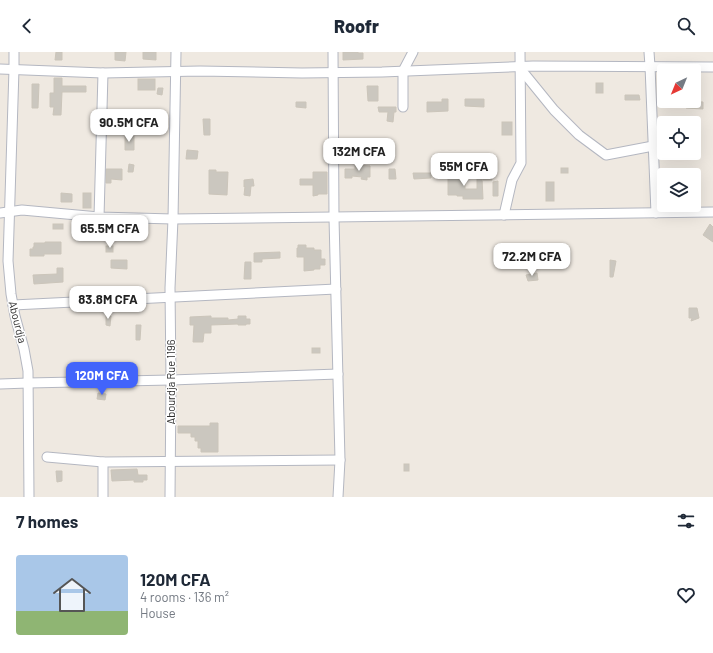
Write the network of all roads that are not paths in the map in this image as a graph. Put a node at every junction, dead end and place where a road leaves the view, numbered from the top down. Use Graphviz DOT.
graph roads {
  1 [pos="14,52"];
  2 [pos="176,52"];
  3 [pos="332,52"];
  4 [pos="413,52"];
  5 [pos="520,52"];
  6 [pos="649,52"];
  7 [pos="650,66"];
  8 [pos="519,67"];
  9 [pos="713,67"];
  10 [pos="0,69"];
  11 [pos="14,69"];
  12 [pos="176,71"];
  13 [pos="403,71"];
  14 [pos="103,72"];
  15 [pos="333,72"];
  16 [pos="403,107"];
  17 [pos="653,146"];
  18 [pos="5,212"];
  19 [pos="713,212"];
  20 [pos="656,213"];
  21 [pos="504,215"];
  22 [pos="99,217"];
  23 [pos="334,218"];
  24 [pos="173,219"];
  25 [pos="336,289"];
  26 [pos="170,297"];
  27 [pos="13,305"];
  28 [pos="338,374"];
  29 [pos="171,380"];
  30 [pos="28,383"];
  31 [pos="0,384"];
  32 [pos="47,457"];
  33 [pos="340,460"];
  34 [pos="103,462"];
  35 [pos="169,462"];
  36 [pos="29,497"];
  37 [pos="103,497"];
  38 [pos="170,497"];
  39 [pos="338,497"];
  1 -- 11 [label="street, Abourdja"];
  2 -- 12 [label="street, Abourdja Rue 1196"];
  3 -- 15 [label="street"];
  4 -- 13 [label="street"];
  5 -- 8 [label="street"];
  6 -- 7 [label="street"];
  7 -- 8 [label="street"];
  7 -- 9 [label="street"];
  7 -- 17 [label="street"];
  8 -- 13 [label="street"];
  8 -- 17 [label="street"];
  8 -- 21 [label="street"];
  10 -- 11 [label="street"];
  11 -- 14 [label="street"];
  11 -- 18 [label="street, Abourdja"];
  12 -- 14 [label="street"];
  12 -- 15 [label="street"];
  12 -- 24 [label="street, Abourdja Rue 1196"];
  13 -- 15 [label="street"];
  13 -- 16 [label="street"];
  14 -- 22 [label="street"];
  15 -- 23 [label="street"];
  17 -- 20 [label="street"];
  18 -- 22 [label="street"];
  18 -- 27 [label="street, Abourdja"];
  19 -- 20 [label="street"];
  20 -- 21 [label="street"];
  21 -- 23 [label="street"];
  22 -- 24 [label="street"];
  23 -- 24 [label="street"];
  23 -- 25 [label="street"];
  24 -- 26 [label="street, Abourdja Rue 1196"];
  25 -- 26 [label="street"];
  25 -- 28 [label="street"];
  26 -- 27 [label="street"];
  26 -- 29 [label="street, Abourdja Rue 1196"];
  27 -- 30 [label="street, Abourdja"];
  28 -- 29 [label="street"];
  28 -- 33 [label="street"];
  29 -- 30 [label="street"];
  29 -- 35 [label="street, Abourdja Rue 1196"];
  30 -- 31 [label="street"];
  30 -- 36 [label="street, Abourdja"];
  32 -- 34 [label="street"];
  33 -- 35 [label="street"];
  33 -- 39 [label="street"];
  34 -- 35 [label="street"];
  34 -- 37 [label="street"];
  35 -- 38 [label="street, Abourdja Rue 1196"];
}
